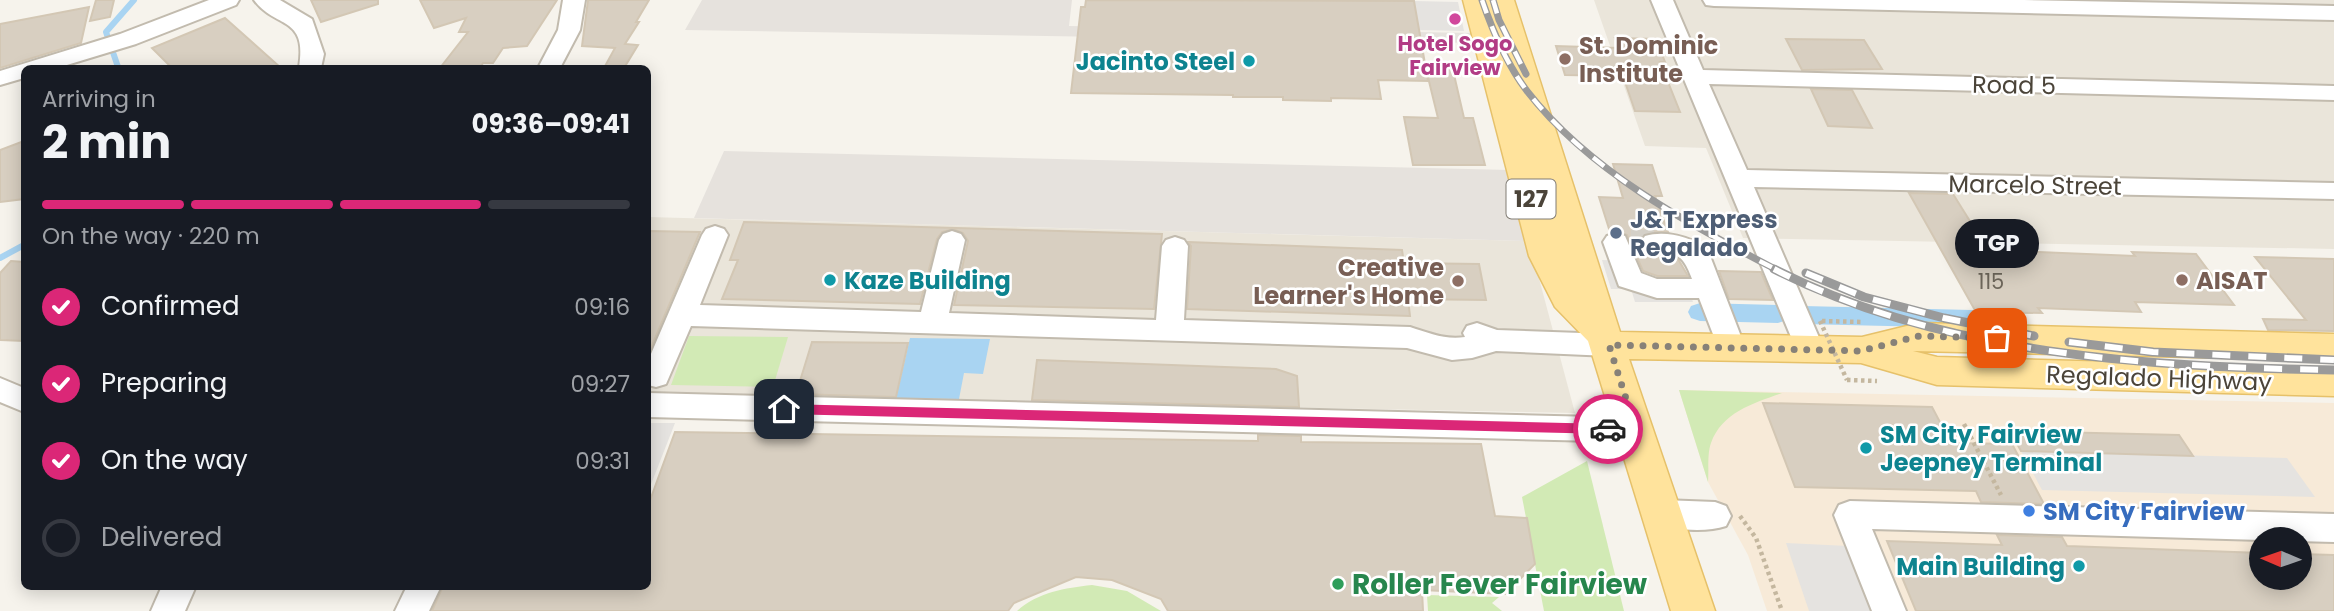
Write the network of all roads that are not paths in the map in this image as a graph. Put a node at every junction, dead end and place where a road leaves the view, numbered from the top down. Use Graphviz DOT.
graph roads {
  1 [pos="228,0"];
  2 [pos="265,0"];
  3 [pos="574,0"];
  4 [pos="1476,0"];
  5 [pos="1501,0"];
  6 [pos="1662,0"];
  7 [pos="1714,0"];
  8 [pos="2334,13"];
  9 [pos="45,65"];
  10 [pos="311,65"];
  11 [pos="551,65"];
  12 [pos="21,72"];
  13 [pos="0,78"];
  14 [pos="1694,78"];
  15 [pos="2334,93"];
  16 [pos="1736,178"];
  17 [pos="2334,191"];
  18 [pos="715,235"];
  19 [pos="953,240"];
  20 [pos="1573,241"];
  21 [pos="1634,242"];
  22 [pos="1175,246"];
  23 [pos="681,315"];
  24 [pos="1720,315"];
  25 [pos="933,323"];
  26 [pos="1169,330"];
  27 [pos="1815,335"];
  28 [pos="1609,345"];
  29 [pos="2334,347"];
  30 [pos="1857,351"];
  31 [pos="656,376"];
  32 [pos="2334,383"];
  33 [pos="0,389"];
  34 [pos="21,400"];
  35 [pos="651,405"];
  36 [pos="1636,430"];
  37 [pos="1724,512"];
  38 [pos="1662,513"];
  39 [pos="2334,528"];
  40 [pos="177,590"];
  41 [pos="422,590"];
  42 [pos="169,611"];
  43 [pos="412,611"];
  44 [pos="1693,611"];
  45 [pos="1889,611"];
  1 -- 9 [label="street"];
  2 -- 10 [label="street"];
  3 -- 11 [label="street"];
  4 -- 28 [label="main road, 127"];
  5 -- 20 [label="main road, 127"];
  6 -- 14 [label="street"];
  7 -- 8 [label="street"];
  12 -- 13 [label="street"];
  14 -- 15 [label="street, Road 5"];
  14 -- 16 [label="street"];
  16 -- 17 [label="street, Marcelo Street"];
  16 -- 27 [label="street"];
  18 -- 23 [label="street"];
  19 -- 25 [label="street"];
  20 -- 21 [label="street"];
  20 -- 28 [label="main road, 127"];
  21 -- 24 [label="street"];
  21 -- 24 [label="street"];
  22 -- 26 [label="street"];
  23 -- 25 [label="street"];
  23 -- 31 [label="street"];
  24 -- 27 [label="main road, Regalado Highway"];
  24 -- 28 [label="main road, Regalado Highway"];
  25 -- 26 [label="street"];
  26 -- 28 [label="street"];
  27 -- 30 [label="main road, Regalado Highway"];
  28 -- 36 [label="main road, 127"];
  29 -- 30 [label="main road, Regalado Highway"];
  30 -- 32 [label="main road, Regalado Highway"];
  33 -- 34 [label="street"];
  35 -- 36 [label="street"];
  36 -- 38 [label="main road, 127"];
  37 -- 38 [label="street"];
  38 -- 44 [label="main road, 127"];
  39 -- 45 [label="street"];
  40 -- 42 [label="street"];
  41 -- 43 [label="street"];
}
